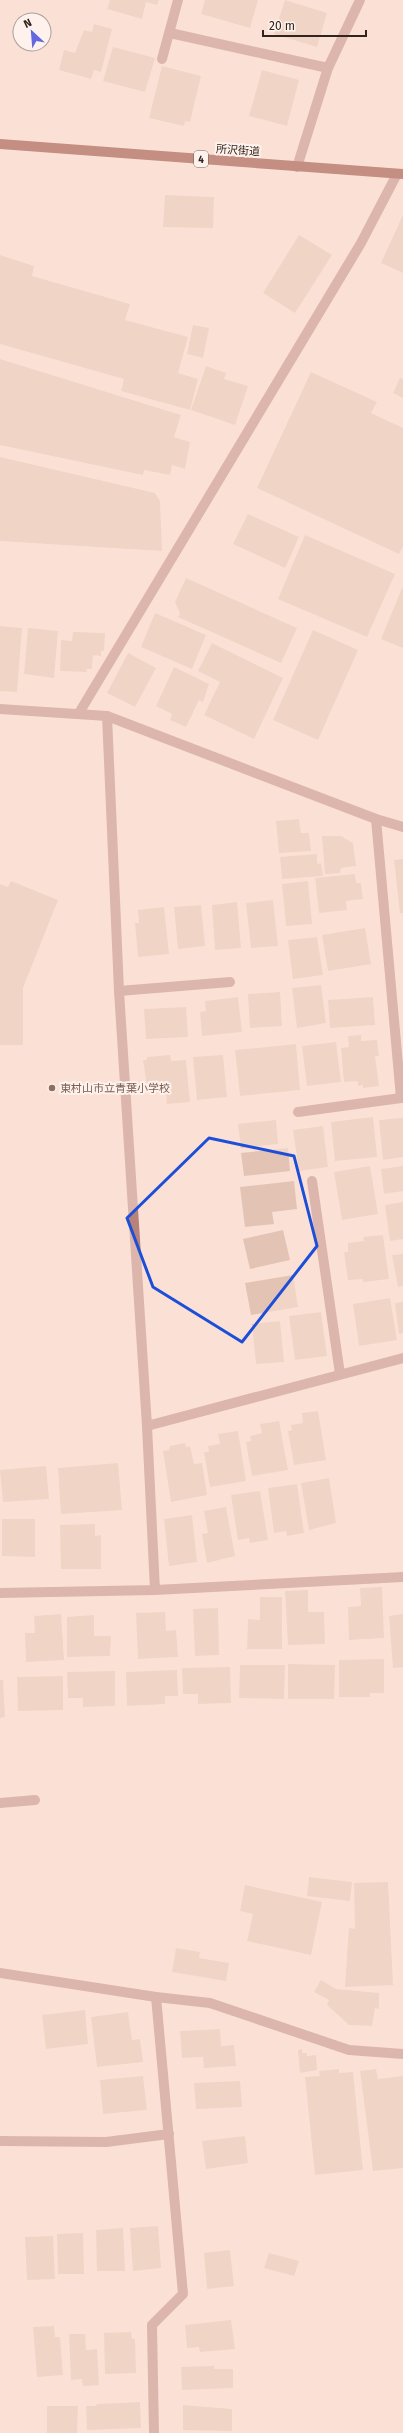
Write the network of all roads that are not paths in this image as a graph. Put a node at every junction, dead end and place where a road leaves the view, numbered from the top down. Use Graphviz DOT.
graph roads {
  1 [pos="178,0"];
  2 [pos="360,0"];
  3 [pos="170,33"];
  4 [pos="162,59"];
  5 [pos="328,68"];
  6 [pos="0,144"];
  7 [pos="297,167"];
  8 [pos="400,174"];
  9 [pos="0,709"];
  10 [pos="79,713"];
  11 [pos="107,716"];
  12 [pos="376,819"];
  13 [pos="403,827"];
  14 [pos="230,982"];
  15 [pos="119,991"];
  16 [pos="402,1098"];
  17 [pos="298,1112"];
  18 [pos="312,1181"];
  19 [pos="403,1358"];
  20 [pos="340,1374"];
  21 [pos="147,1426"];
  22 [pos="403,1577"];
  23 [pos="155,1590"];
  24 [pos="0,1593"];
  25 [pos="35,1800"];
  26 [pos="0,1803"];
  27 [pos="0,1973"];
  28 [pos="156,1997"];
  29 [pos="403,2054"];
  30 [pos="169,2134"];
  31 [pos="0,2141"];
  32 [pos="154,2433"];
  1 -- 3 [label="street"];
  2 -- 5 [label="street"];
  3 -- 4 [label="street"];
  3 -- 5 [label="street"];
  5 -- 7 [label="street"];
  6 -- 7 [label="main road, 所沢街道 / 4"];
  7 -- 8 [label="main road, 所沢街道 / 4"];
  8 -- 10 [label="street"];
  9 -- 10 [label="street"];
  10 -- 11 [label="street"];
  11 -- 12 [label="street"];
  11 -- 15 [label="street"];
  12 -- 13 [label="street"];
  12 -- 16 [label="street"];
  14 -- 15 [label="street"];
  15 -- 21 [label="street"];
  16 -- 17 [label="street"];
  18 -- 20 [label="street"];
  19 -- 20 [label="street"];
  20 -- 21 [label="street"];
  21 -- 23 [label="street"];
  22 -- 23 [label="street"];
  23 -- 24 [label="street"];
  25 -- 26 [label="street"];
  27 -- 28 [label="street"];
  28 -- 29 [label="street"];
  28 -- 30 [label="street"];
  30 -- 31 [label="street"];
  30 -- 32 [label="street"];
}
